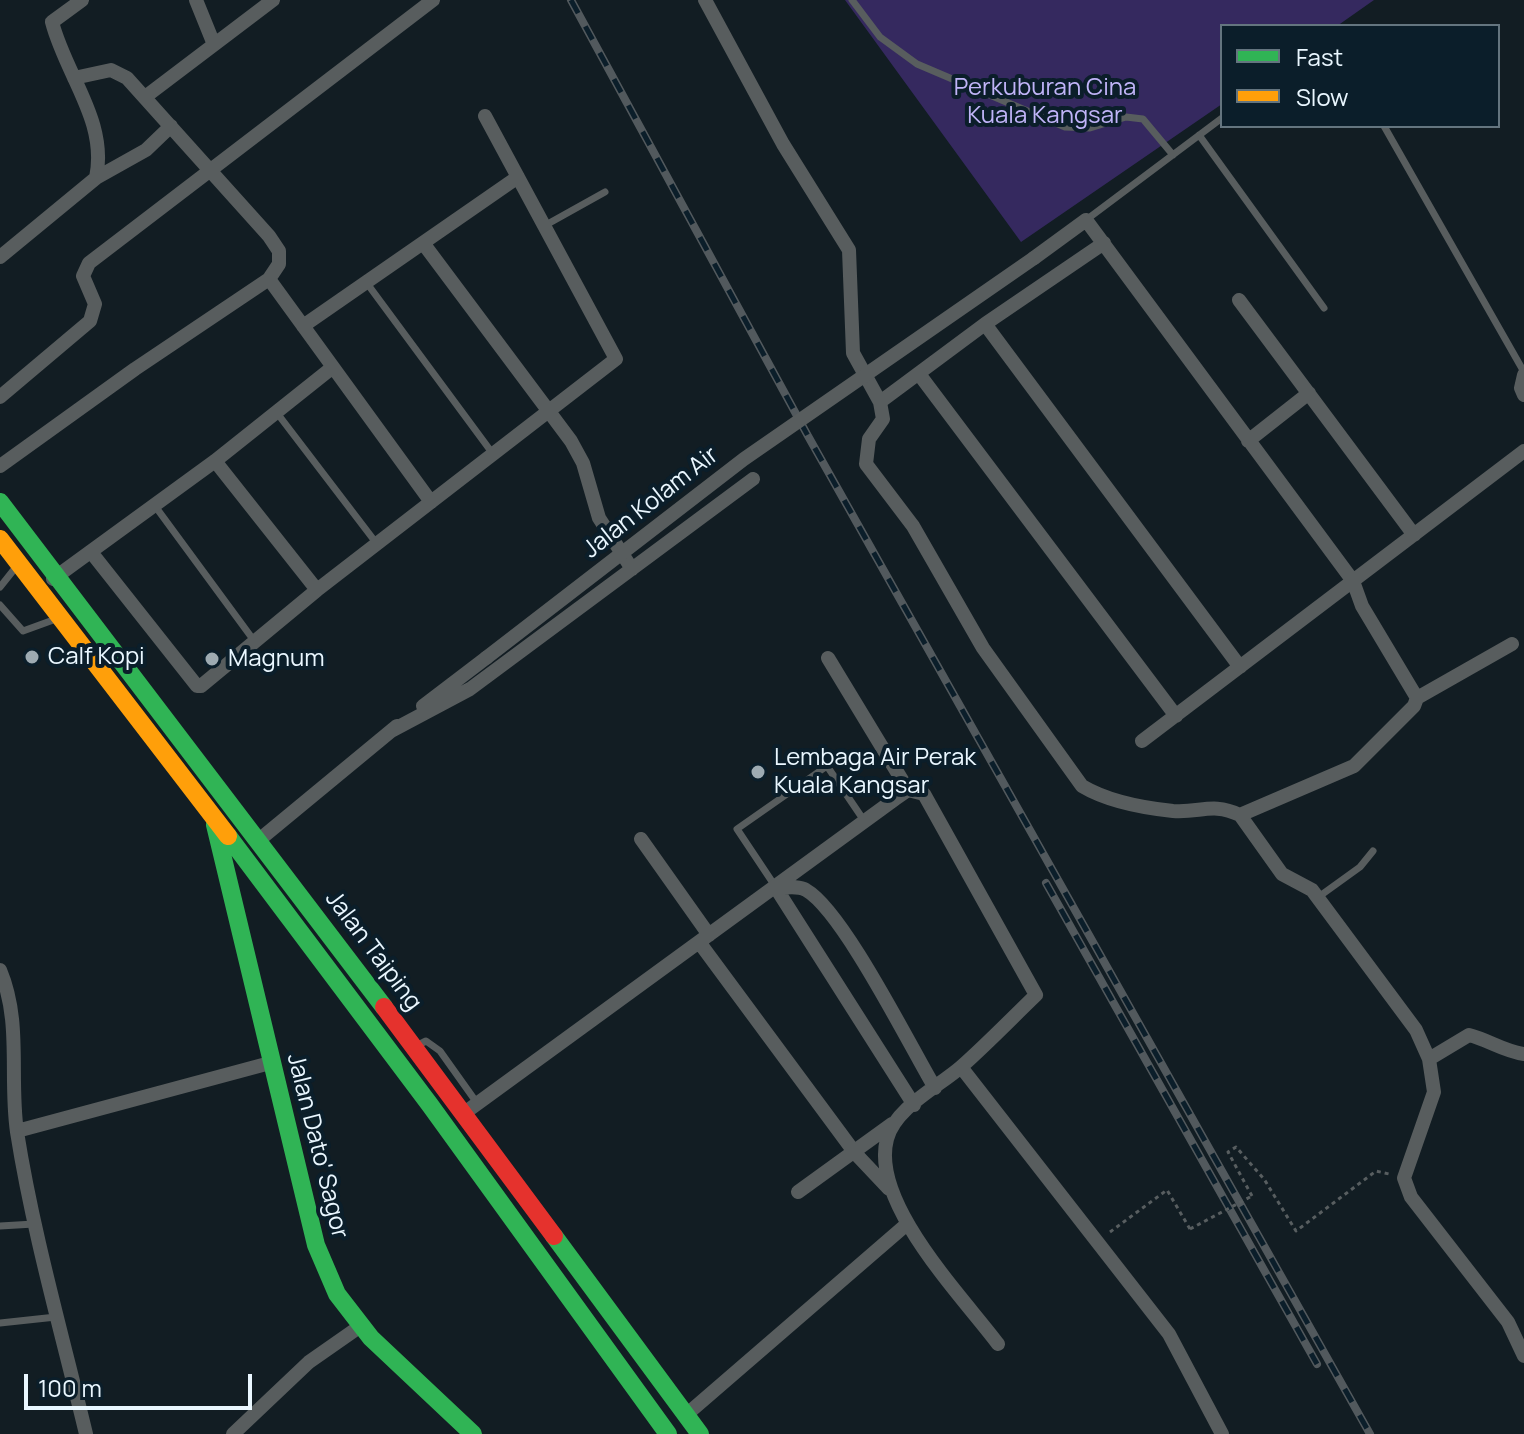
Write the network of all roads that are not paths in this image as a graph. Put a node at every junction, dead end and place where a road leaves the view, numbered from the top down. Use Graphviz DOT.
graph roads {
  1 [pos="82,0"];
  2 [pos="196,0"];
  3 [pos="273,0"];
  4 [pos="433,0"];
  5 [pos="705,0"];
  6 [pos="852,0"];
  7 [pos="213,42"];
  8 [pos="74,78"];
  9 [pos="145,97"];
  10 [pos="485,116"];
  11 [pos="1220,119"];
  12 [pos="171,126"];
  13 [pos="1385,128"];
  14 [pos="1199,135"];
  15 [pos="1173,155"];
  16 [pos="209,171"];
  17 [pos="518,177"];
  18 [pos="96,178"];
  19 [pos="605,192"];
  20 [pos="1086,220"];
  21 [pos="544,226"];
  22 [pos="423,243"];
  23 [pos="1104,243"];
  24 [pos="0,257"];
  25 [pos="269,279"];
  26 [pos="366,282"];
  27 [pos="1239,300"];
  28 [pos="1324,308"];
  29 [pos="985,324"];
  30 [pos="303,326"];
  31 [pos="333,367"];
  32 [pos="919,374"];
  33 [pos="1524,374"];
  34 [pos="1309,393"];
  35 [pos="1524,395"];
  36 [pos="0,397"];
  37 [pos="880,402"];
  38 [pos="277,413"];
  39 [pos="549,414"];
  40 [pos="1248,441"];
  41 [pos="1524,451"];
  42 [pos="494,455"];
  43 [pos="215,461"];
  44 [pos="0,466"];
  45 [pos="753,479"];
  46 [pos="0,502"];
  47 [pos="431,502"];
  48 [pos="155,506"];
  49 [pos="1414,535"];
  50 [pos="0,539"];
  51 [pos="377,544"];
  52 [pos="91,552"];
  53 [pos="19,563"];
  54 [pos="632,569"];
  55 [pos="57,576"];
  56 [pos="1353,581"];
  57 [pos="0,587"];
  58 [pos="40,589"];
  59 [pos="317,590"];
  60 [pos="0,605"];
  61 [pos="62,616"];
  62 [pos="255,642"];
  63 [pos="1512,644"];
  64 [pos="828,658"];
  65 [pos="1240,667"];
  66 [pos="1417,698"];
  67 [pos="1176,716"];
  68 [pos="391,731"];
  69 [pos="1142,741"];
  70 [pos="908,790"];
  71 [pos="1240,815"];
  72 [pos="214,817"];
  73 [pos="865,822"];
  74 [pos="641,839"];
  75 [pos="259,840"];
  76 [pos="1373,851"];
  77 [pos="265,885"];
  78 [pos="776,888"];
  79 [pos="1317,898"];
  80 [pos="704,939"];
  81 [pos="0,970"];
  82 [pos="1524,1054"];
  83 [pos="1429,1059"];
  84 [pos="270,1063"];
  85 [pos="961,1067"];
  86 [pos="935,1088"];
  87 [pos="914,1105"];
  88 [pos="470,1108"];
  89 [pos="899,1119"];
  90 [pos="17,1131"];
  91 [pos="855,1153"];
  92 [pos="472,1163"];
  93 [pos="798,1192"];
  94 [pos="893,1192"];
  95 [pos="36,1224"];
  96 [pos="907,1224"];
  97 [pos="0,1226"];
  98 [pos="58,1317"];
  99 [pos="0,1323"];
  100 [pos="362,1325"];
  101 [pos="998,1344"];
  102 [pos="1524,1356"];
  103 [pos="685,1425"];
  104 [pos="86,1434"];
  105 [pos="233,1434"];
  106 [pos="473,1434"];
  107 [pos="668,1434"];
  108 [pos="700,1434"];
  109 [pos="1222,1434"];
  1 -- 8 [label="street"];
  2 -- 7 [label="street"];
  3 -- 7 [label="street"];
  4 -- 16 [label="street"];
  5 -- 37 [label="street"];
  6 -- 15 [label="lane"];
  7 -- 9 [label="street"];
  8 -- 9 [label="street"];
  8 -- 18 [label="street"];
  9 -- 12 [label="street"];
  10 -- 17 [label="street"];
  11 -- 14 [label="lane"];
  12 -- 16 [label="street"];
  12 -- 18 [label="street"];
  13 -- 33 [label="lane"];
  14 -- 15 [label="lane"];
  14 -- 28 [label="lane"];
  15 -- 20 [label="lane"];
  16 -- 25 [label="street"];
  16 -- 36 [label="street"];
  17 -- 21 [label="street"];
  17 -- 22 [label="street"];
  18 -- 24 [label="street"];
  19 -- 21 [label="lane"];
  20 -- 23 [label="street"];
  20 -- 68 [label="street, Jalan Kolam Air, bridge"];
  21 -- 39 [label="street"];
  22 -- 26 [label="street"];
  22 -- 39 [label="street"];
  23 -- 29 [label="street"];
  23 -- 40 [label="street"];
  25 -- 30 [label="street"];
  25 -- 44 [label="street"];
  26 -- 30 [label="street"];
  26 -- 42 [label="lane"];
  27 -- 34 [label="street"];
  29 -- 32 [label="street"];
  29 -- 65 [label="street"];
  30 -- 31 [label="street"];
  31 -- 38 [label="street"];
  31 -- 47 [label="street"];
  32 -- 37 [label="street"];
  32 -- 67 [label="street"];
  33 -- 35 [label="street"];
  34 -- 40 [label="street"];
  34 -- 49 [label="street"];
  37 -- 71 [label="street"];
  38 -- 43 [label="street"];
  38 -- 51 [label="lane"];
  39 -- 42 [label="street"];
  39 -- 54 [label="street"];
  40 -- 56 [label="street"];
  41 -- 49 [label="street"];
  42 -- 47 [label="street"];
  43 -- 48 [label="street"];
  43 -- 59 [label="street"];
  45 -- 54 [label="street"];
  46 -- 55 [label="main road, Jalan Taiping"];
  47 -- 51 [label="street"];
  48 -- 52 [label="street"];
  48 -- 62 [label="lane"];
  49 -- 56 [label="street"];
  50 -- 53 [label="main road, Jalan Taiping"];
  51 -- 59 [label="street"];
  52 -- 55 [label="street"];
  52 -- 62 [label="street"];
  53 -- 57 [label="lane"];
  53 -- 58 [label="main road, Jalan Taiping"];
  54 -- 68 [label="street"];
  55 -- 58 [label="street"];
  55 -- 75 [label="main road, Jalan Taiping"];
  56 -- 65 [label="street"];
  56 -- 66 [label="street"];
  58 -- 61 [label="main road, Jalan Taiping"];
  59 -- 62 [label="street"];
  60 -- 61 [label="lane"];
  61 -- 72 [label="main road, Jalan Taiping"];
  63 -- 66 [label="street"];
  64 -- 70 [label="street"];
  65 -- 67 [label="street"];
  66 -- 71 [label="street"];
  67 -- 69 [label="street"];
  68 -- 75 [label="street, Jalan Kolam Air"];
  70 -- 73 [label="street"];
  70 -- 85 [label="street"];
  71 -- 79 [label="street"];
  72 -- 77 [label="main road, Jalan Taiping"];
  72 -- 84 [label="main road, Jalan Dato' Sagor"];
  73 -- 78 [label="street"];
  73 -- 78 [label="lane"];
  74 -- 80 [label="street"];
  75 -- 77 [label="main road"];
  75 -- 88 [label="main road, Jalan Taiping"];
  76 -- 79 [label="lane"];
  77 -- 92 [label="main road, Jalan Taiping"];
  78 -- 80 [label="street"];
  78 -- 86 [label="street"];
  78 -- 87 [label="street"];
  79 -- 83 [label="street"];
  80 -- 88 [label="street"];
  80 -- 91 [label="street"];
  81 -- 90 [label="street"];
  82 -- 83 [label="street"];
  83 -- 102 [label="street"];
  84 -- 90 [label="street"];
  84 -- 100 [label="main road, Jalan Dato' Sagor"];
  85 -- 86 [label="street"];
  85 -- 109 [label="street"];
  86 -- 87 [label="street"];
  87 -- 89 [label="street"];
  88 -- 92 [label="main road"];
  88 -- 103 [label="main road, Jalan Taiping"];
  89 -- 91 [label="street"];
  89 -- 94 [label="street"];
  90 -- 95 [label="street"];
  91 -- 93 [label="street"];
  91 -- 94 [label="street"];
  92 -- 107 [label="main road, Jalan Taiping"];
  94 -- 96 [label="street"];
  95 -- 97 [label="lane"];
  95 -- 98 [label="street"];
  96 -- 101 [label="street"];
  96 -- 103 [label="street"];
  98 -- 99 [label="lane"];
  98 -- 104 [label="street"];
  100 -- 105 [label="street"];
  100 -- 106 [label="main road, Jalan Dato' Sagor"];
  103 -- 108 [label="main road, Jalan Taiping"];
}
